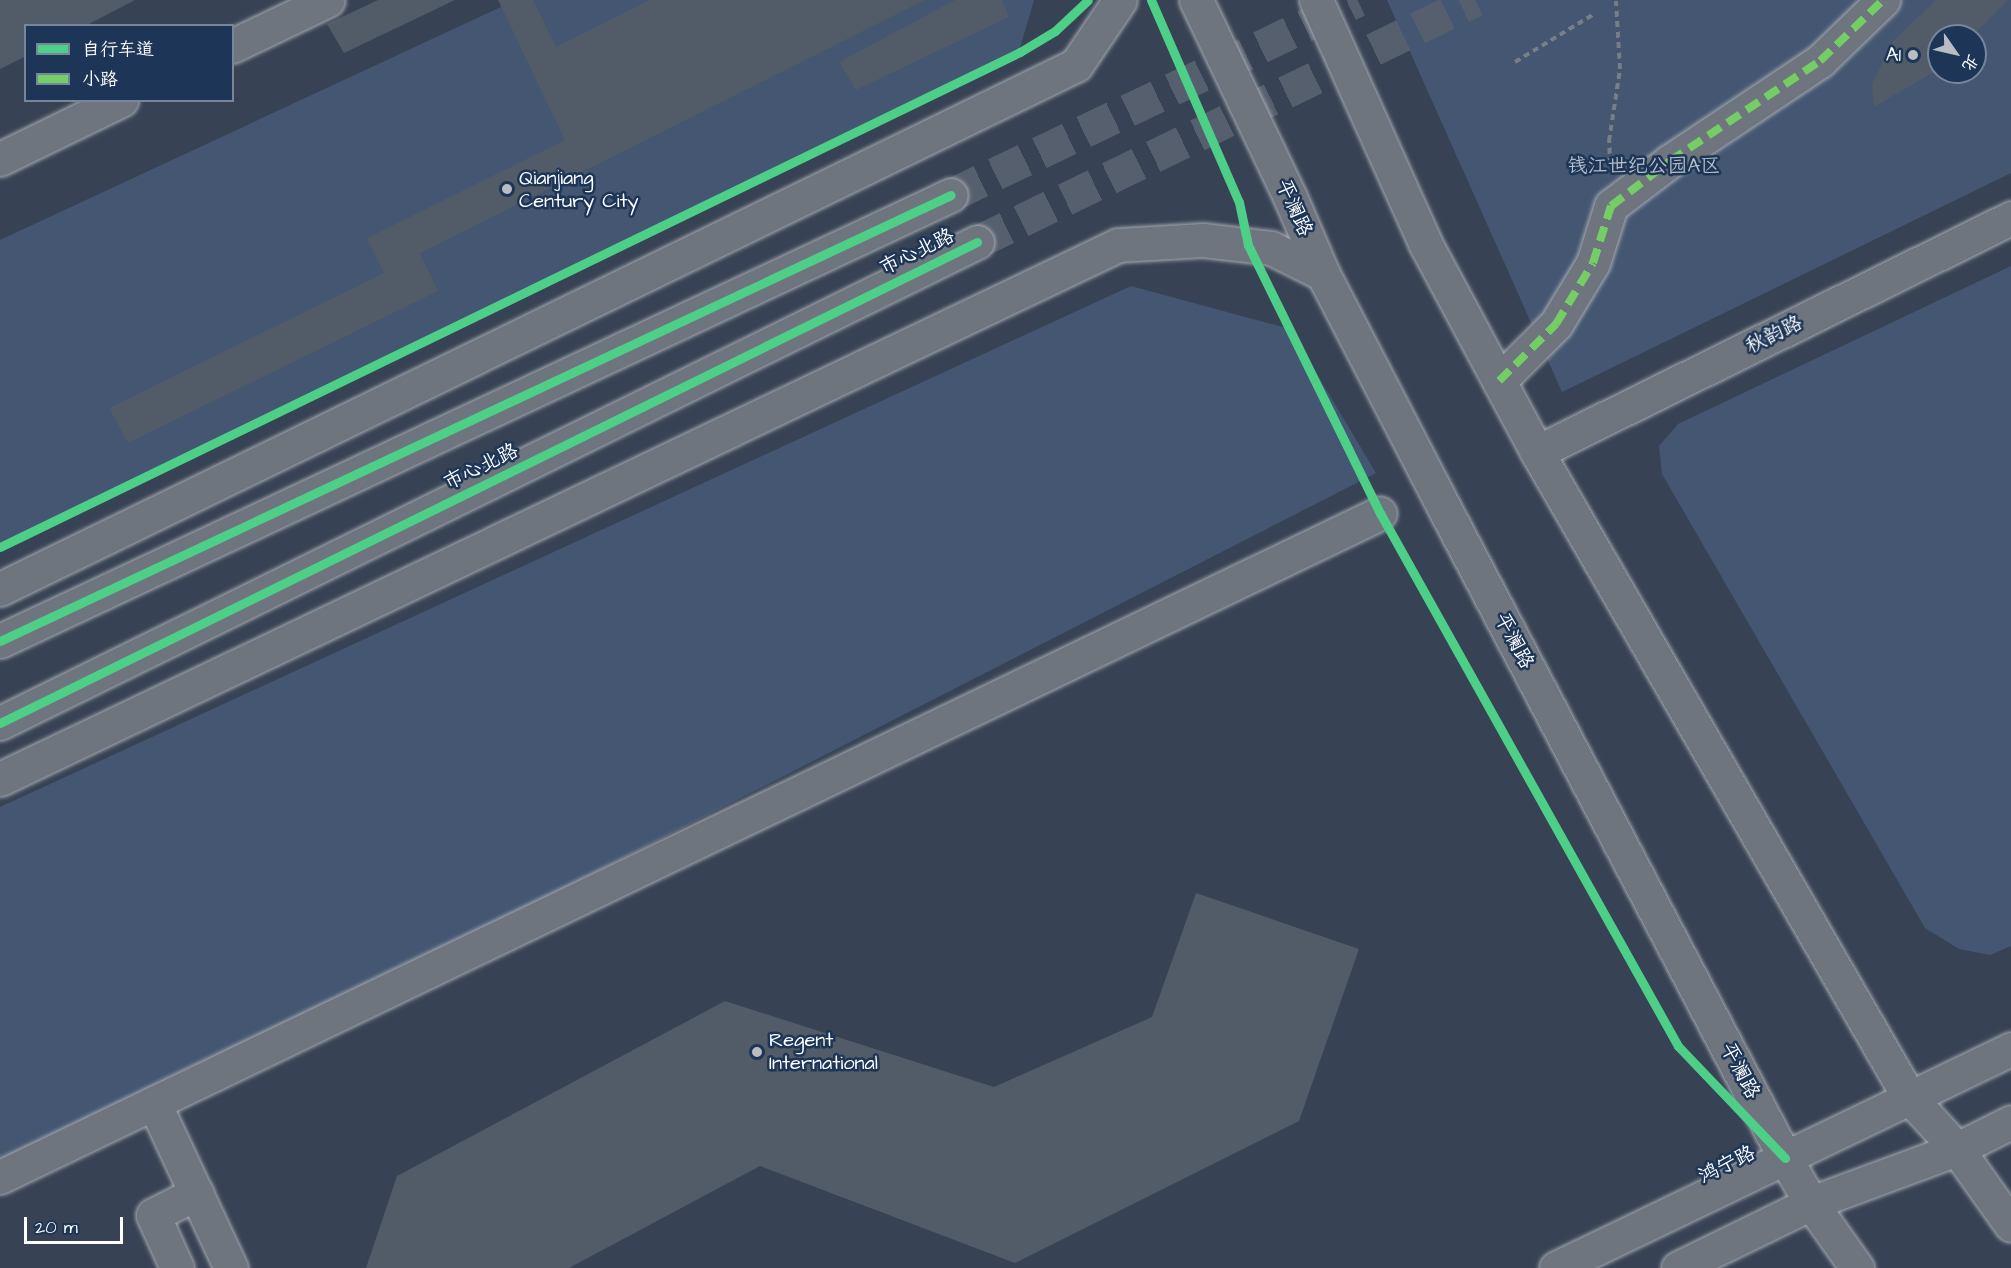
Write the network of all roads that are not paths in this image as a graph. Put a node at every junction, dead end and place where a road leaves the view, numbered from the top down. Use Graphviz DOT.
graph roads {
  1 [pos="328,0"];
  2 [pos="1120,0"];
  3 [pos="1196,0"];
  4 [pos="1316,0"];
  5 [pos="1883,0"];
  6 [pos="234,45"];
  7 [pos="117,102"];
  8 [pos="0,159"];
  9 [pos="951,195"];
  10 [pos="2011,218"];
  11 [pos="977,242"];
  12 [pos="1323,274"];
  13 [pos="1498,381"];
  14 [pos="1537,452"];
  15 [pos="1380,513"];
  16 [pos="0,589"];
  17 [pos="0,641"];
  18 [pos="0,723"];
  19 [pos="0,779"];
  20 [pos="2011,1049"];
  21 [pos="1909,1097"];
  22 [pos="154,1103"];
  23 [pos="2011,1122"];
  24 [pos="1957,1149"];
  25 [pos="1785,1158"];
  26 [pos="0,1178"];
  27 [pos="197,1193"];
  28 [pos="1810,1203"];
  29 [pos="2011,1225"];
  30 [pos="177,1268"];
  31 [pos="231,1268"];
  32 [pos="1556,1268"];
  33 [pos="1678,1268"];
  34 [pos="1857,1268"];
  1 -- 6 [label="main road"];
  2 -- 16 [label="main road"];
  3 -- 12 [label="main road, 平澜路"];
  4 -- 13 [label="main road"];
  5 -- 13 [label="main road"];
  7 -- 8 [label="main road"];
  9 -- 17 [label="main road, 市心北路"];
  10 -- 14 [label="main road, 秋韵路"];
  11 -- 18 [label="main road, 市心北路"];
  12 -- 19 [label="main road"];
  12 -- 25 [label="main road, 平澜路"];
  13 -- 14 [label="main road"];
  14 -- 21 [label="main road"];
  15 -- 22 [label="main road"];
  20 -- 21 [label="main road, 鸿宁路"];
  21 -- 24 [label="main road"];
  21 -- 25 [label="main road, 鸿宁路"];
  22 -- 26 [label="main road"];
  22 -- 27 [label="main road"];
  23 -- 24 [label="main road"];
  24 -- 28 [label="main road"];
  24 -- 29 [label="main road"];
  25 -- 28 [label="main road, 平澜路"];
  25 -- 32 [label="main road, 鸿宁路"];
  27 -- 30 [label="main road"];
  27 -- 31 [label="main road"];
  28 -- 33 [label="main road"];
  28 -- 34 [label="main road, 平澜路"];
}
